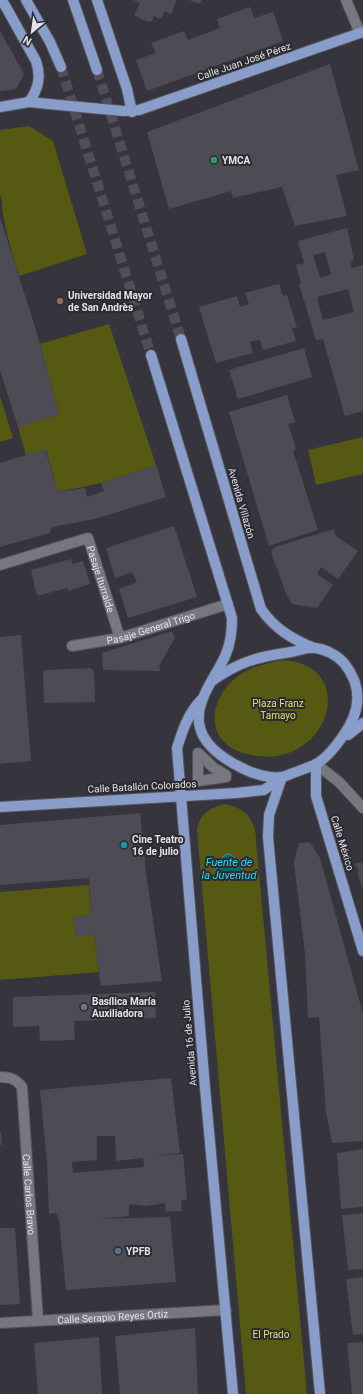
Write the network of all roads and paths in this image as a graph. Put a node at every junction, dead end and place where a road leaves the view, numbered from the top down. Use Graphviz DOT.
graph roads {
  1 [pos="2,0"];
  2 [pos="26,0"];
  3 [pos="73,0"];
  4 [pos="97,0"];
  5 [pos="346,0"];
  6 [pos="362,32"];
  7 [pos="61,67"];
  8 [pos="96,70"];
  9 [pos="29,102"];
  10 [pos="0,107"];
  11 [pos="127,112"];
  12 [pos="181,340"];
  13 [pos="151,355"];
  14 [pos="0,565"];
  15 [pos="228,604"];
  16 [pos="120,638"];
  17 [pos="72,646"];
  18 [pos="314,648"];
  19 [pos="212,681"];
  20 [pos="204,697"];
  21 [pos="363,723"];
  22 [pos="339,743"];
  23 [pos="316,764"];
  24 [pos="282,777"];
  25 [pos="181,796"];
  26 [pos="0,807"];
  27 [pos="363,808"];
  28 [pos="363,951"];
  29 [pos="4,1077"];
  30 [pos="226,1310"];
  31 [pos="38,1320"];
  32 [pos="0,1323"];
  33 [pos="233,1394"];
  34 [pos="320,1394"];
  1 -- 9 [label="main road"];
  2 -- 7 [label="main road"];
  3 -- 8 [label="main road"];
  4 -- 11 [label="main road"];
  5 -- 6 [label="street"];
  6 -- 11 [label="main road, Calle Juan José Pérez"];
  9 -- 10 [label="main road"];
  9 -- 11 [label="main road, bridge"];
  12 -- 18 [label="main road, Avenida Villazón"];
  13 -- 15 [label="main road"];
  14 -- 16 [label="street, Pasaje Iturralde"];
  15 -- 16 [label="street, Pasaje General Trigo"];
  15 -- 19 [label="main road"];
  16 -- 17 [label="street, Pasaje General Trigo"];
  18 -- 19 [label="main road"];
  18 -- 22 [label="main road"];
  19 -- 20 [label="main road"];
  20 -- 24 [label="main road"];
  20 -- 25 [label="main road, Avenida 16 de Julio"];
  21 -- 22 [label="main road"];
  22 -- 23 [label="main road"];
  23 -- 24 [label="main road"];
  23 -- 27 [label="street"];
  23 -- 28 [label="main road, Calle México"];
  24 -- 25 [label="main road, Calle Batallón Colorados"];
  24 -- 34 [label="main road"];
  25 -- 26 [label="main road, Calle Batallón Colorados"];
  25 -- 30 [label="main road, Avenida 16 de Julio"];
  29 -- 31 [label="street, Calle Carlos Bravo"];
  30 -- 31 [label="street, Calle Serapio Reyes Ortiz"];
  30 -- 33 [label="main road, Avenida 16 de Julio"];
  31 -- 32 [label="street, Calle Serapio Reyes Ortiz"];
}
